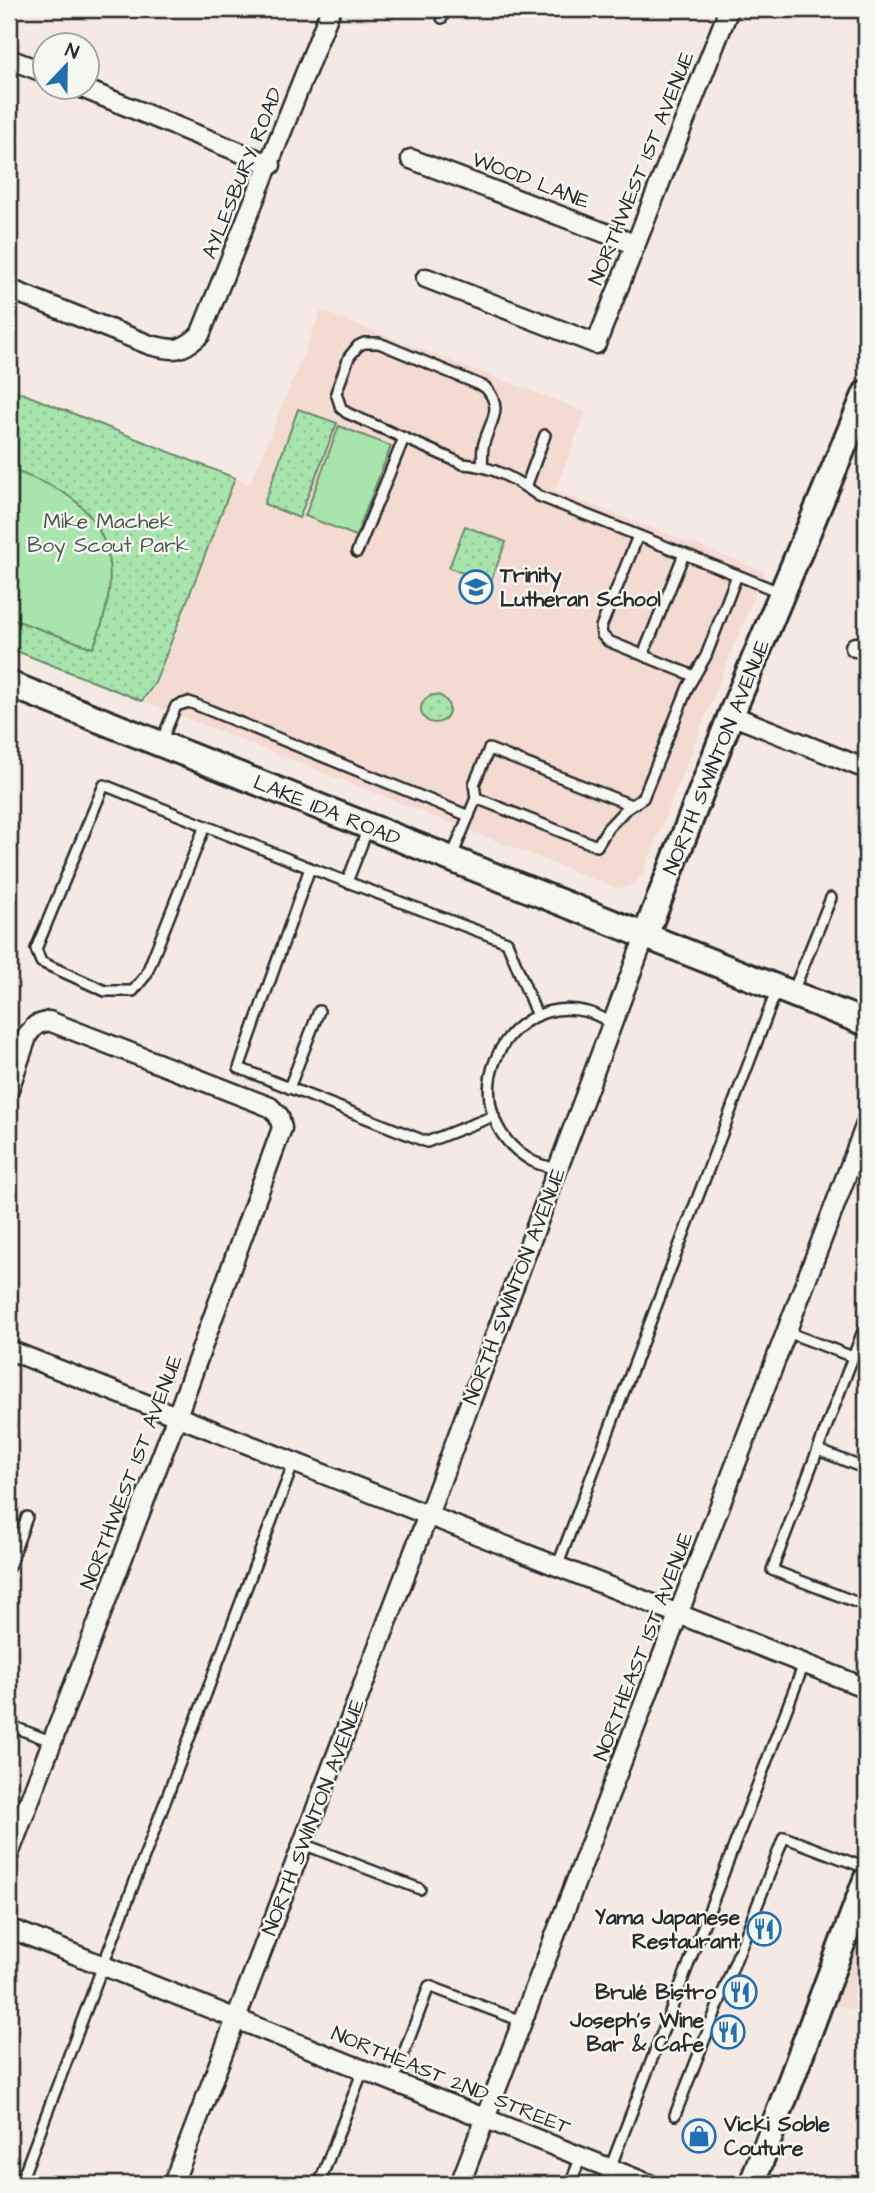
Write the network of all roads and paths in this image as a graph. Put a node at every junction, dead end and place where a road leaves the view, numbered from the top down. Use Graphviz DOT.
graph roads {
  1 [pos="331,9"];
  2 [pos="729,9"];
  3 [pos="9,59"];
  4 [pos="32,68"];
  5 [pos="102,96"];
  6 [pos="411,159"];
  7 [pos="271,165"];
  8 [pos="634,244"];
  9 [pos="426,278"];
  10 [pos="9,289"];
  11 [pos="866,393"];
  12 [pos="545,435"];
  13 [pos="404,438"];
  14 [pos="482,466"];
  15 [pos="526,487"];
  16 [pos="638,536"];
  17 [pos="357,552"];
  18 [pos="684,554"];
  19 [pos="737,575"];
  20 [pos="782,593"];
  21 [pos="643,655"];
  22 [pos="694,676"];
  23 [pos="9,684"];
  24 [pos="731,715"];
  25 [pos="161,744"];
  26 [pos="866,769"];
  27 [pos="477,798"];
  28 [pos="631,805"];
  29 [pos="469,816"];
  30 [pos="205,826"];
  31 [pos="369,826"];
  32 [pos="451,859"];
  33 [pos="310,869"];
  34 [pos="347,882"];
  35 [pos="831,898"];
  36 [pos="645,936"];
  37 [pos="785,991"];
  38 [pos="318,1011"];
  39 [pos="537,1016"];
  40 [pos="613,1023"];
  41 [pos="866,1023"];
  42 [pos="289,1088"];
  43 [pos="9,1089"];
  44 [pos="494,1116"];
  45 [pos="866,1124"];
  46 [pos="558,1169"];
  47 [pos="866,1323"];
  48 [pos="787,1332"];
  49 [pos="9,1350"];
  50 [pos="853,1357"];
  51 [pos="177,1416"];
  52 [pos="818,1450"];
  53 [pos="294,1462"];
  54 [pos="866,1469"];
  55 [pos="428,1516"];
  56 [pos="27,1517"];
  57 [pos="9,1567"];
  58 [pos="557,1567"];
  59 [pos="866,1606"];
  60 [pos="679,1615"];
  61 [pos="804,1664"];
  62 [pos="866,1688"];
  63 [pos="9,1725"];
  64 [pos="53,1742"];
  65 [pos="303,1844"];
  66 [pos="9,1854"];
  67 [pos="866,1880"];
  68 [pos="421,1889"];
  69 [pos="9,1928"];
  70 [pos="104,1966"];
  71 [pos="236,2019"];
  72 [pos="524,2021"];
  73 [pos="363,2070"];
  74 [pos="393,2082"];
  75 [pos="675,2115"];
  76 [pos="485,2119"];
  77 [pos="581,2157"];
  78 [pos="607,2176"];
  79 [pos="20,2184"];
  80 [pos="173,2184"];
  81 [pos="319,2184"];
  82 [pos="460,2184"];
  83 [pos="570,2184"];
  84 [pos="649,2184"];
  85 [pos="752,2184"];
  1 -- 7 [label="street, AYLESBURY ROAD"];
  2 -- 8 [label="street, NORTHWEST 1ST AVENUE"];
  3 -- 4 [label="street"];
  5 -- 7 [label="street"];
  6 -- 8 [label="street, WOOD LANE"];
  7 -- 10 [label="street, AYLESBURY ROAD"];
  8 -- 9 [label="street, NORTHWEST 1ST AVENUE"];
  11 -- 20 [label="street, NORTH SWINTON AVENUE"];
  12 -- 15 [label="lane"];
  13 -- 14 [label="lane"];
  13 -- 14 [label="lane"];
  13 -- 17 [label="lane"];
  14 -- 15 [label="lane"];
  15 -- 16 [label="lane"];
  16 -- 18 [label="lane"];
  16 -- 21 [label="lane"];
  18 -- 19 [label="lane"];
  18 -- 21 [label="lane"];
  19 -- 20 [label="lane"];
  19 -- 22 [label="lane"];
  20 -- 24 [label="street, NORTH SWINTON AVENUE"];
  21 -- 22 [label="lane"];
  22 -- 28 [label="lane"];
  23 -- 25 [label="street, LAKE IDA ROAD"];
  24 -- 26 [label="street"];
  24 -- 36 [label="street, NORTH SWINTON AVENUE"];
  25 -- 29 [label="lane"];
  25 -- 31 [label="street, LAKE IDA ROAD"];
  27 -- 28 [label="lane"];
  27 -- 28 [label="lane"];
  27 -- 29 [label="lane"];
  29 -- 32 [label="lane"];
  30 -- 30 [label="lane"];
  30 -- 33 [label="lane"];
  31 -- 32 [label="street, LAKE IDA ROAD"];
  31 -- 34 [label="lane"];
  32 -- 36 [label="street, LAKE IDA ROAD"];
  33 -- 34 [label="lane"];
  33 -- 42 [label="lane"];
  34 -- 39 [label="lane"];
  35 -- 37 [label="lane"];
  36 -- 37 [label="street, LAKE IDA ROAD"];
  36 -- 40 [label="street, NORTH SWINTON AVENUE"];
  37 -- 41 [label="street, LAKE IDA ROAD"];
  37 -- 58 [label="lane"];
  38 -- 42 [label="lane"];
  39 -- 40 [label="lane"];
  39 -- 44 [label="lane"];
  40 -- 46 [label="street, NORTH SWINTON AVENUE"];
  42 -- 44 [label="lane"];
  43 -- 51 [label="street, NORTHWEST 1ST AVENUE"];
  44 -- 46 [label="lane"];
  45 -- 48 [label="street, NORTHEAST 1ST AVENUE"];
  46 -- 55 [label="street, NORTH SWINTON AVENUE"];
  47 -- 50 [label="lane"];
  48 -- 50 [label="lane"];
  48 -- 60 [label="street, NORTHEAST 1ST AVENUE"];
  49 -- 51 [label="street"];
  50 -- 52 [label="lane"];
  51 -- 53 [label="street"];
  51 -- 64 [label="street, NORTHWEST 1ST AVENUE"];
  52 -- 54 [label="lane"];
  52 -- 59 [label="lane"];
  53 -- 55 [label="street"];
  53 -- 70 [label="lane"];
  55 -- 58 [label="street"];
  55 -- 65 [label="street, NORTH SWINTON AVENUE"];
  56 -- 57 [label="lane"];
  58 -- 60 [label="street"];
  60 -- 61 [label="street"];
  60 -- 72 [label="street, NORTHEAST 1ST AVENUE"];
  61 -- 62 [label="street"];
  61 -- 78 [label="lane"];
  63 -- 64 [label="lane"];
  64 -- 66 [label="street, NORTHWEST 1ST AVENUE"];
  65 -- 68 [label="lane"];
  65 -- 71 [label="street, NORTH SWINTON AVENUE"];
  67 -- 75 [label="lane"];
  67 -- 85 [label="street"];
  69 -- 70 [label="street, NORTHEAST 2ND STREET"];
  70 -- 71 [label="street, NORTHEAST 2ND STREET"];
  70 -- 79 [label="lane"];
  71 -- 73 [label="street, NORTHEAST 2ND STREET"];
  71 -- 80 [label="street, NORTH SWINTON AVENUE"];
  72 -- 74 [label="lane"];
  72 -- 76 [label="street, NORTHEAST 1ST AVENUE"];
  73 -- 74 [label="street, NORTHEAST 2ND STREET"];
  73 -- 81 [label="lane"];
  74 -- 76 [label="street, NORTHEAST 2ND STREET"];
  76 -- 77 [label="street, NORTHEAST 2ND STREET"];
  76 -- 82 [label="street, NORTHEAST 1ST AVENUE"];
  77 -- 78 [label="street, NORTHEAST 2ND STREET"];
  77 -- 83 [label="lane"];
  78 -- 84 [label="street, NORTHEAST 2ND STREET"];
}
